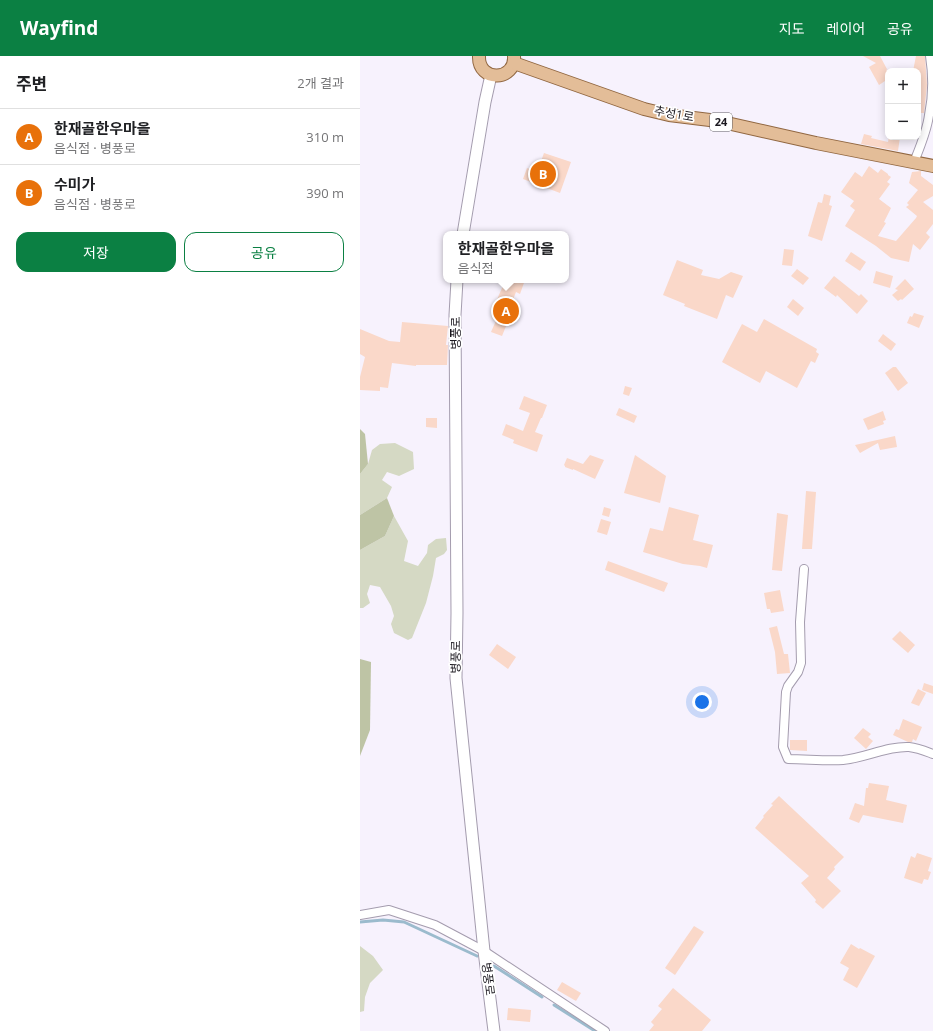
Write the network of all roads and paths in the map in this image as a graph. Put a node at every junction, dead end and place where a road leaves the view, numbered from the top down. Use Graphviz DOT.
graph roads {
  1 [pos="479,56"];
  2 [pos="930,56"];
  3 [pos="514,59"];
  4 [pos="491,75"];
  5 [pos="914,162"];
  6 [pos="933,166"];
  7 [pos="464,231"];
  8 [pos="457,283"];
  9 [pos="804,569"];
  10 [pos="933,754"];
  11 [pos="360,915"];
  12 [pos="484,951"];
  13 [pos="494,1031"];
  14 [pos="606,1031"];
  1 -- 4 [label="main road"];
  2 -- 5 [label="street"];
  3 -- 4 [label="main road"];
  3 -- 5 [label="main road, 추성1로 / 24"];
  4 -- 7 [label="main road"];
  5 -- 6 [label="main road, 추성1로 / 24"];
  8 -- 12 [label="main road, 병풍로"];
  9 -- 10 [label="street"];
  11 -- 12 [label="street"];
  12 -- 13 [label="main road, 병풍로"];
  12 -- 14 [label="street"];
}
